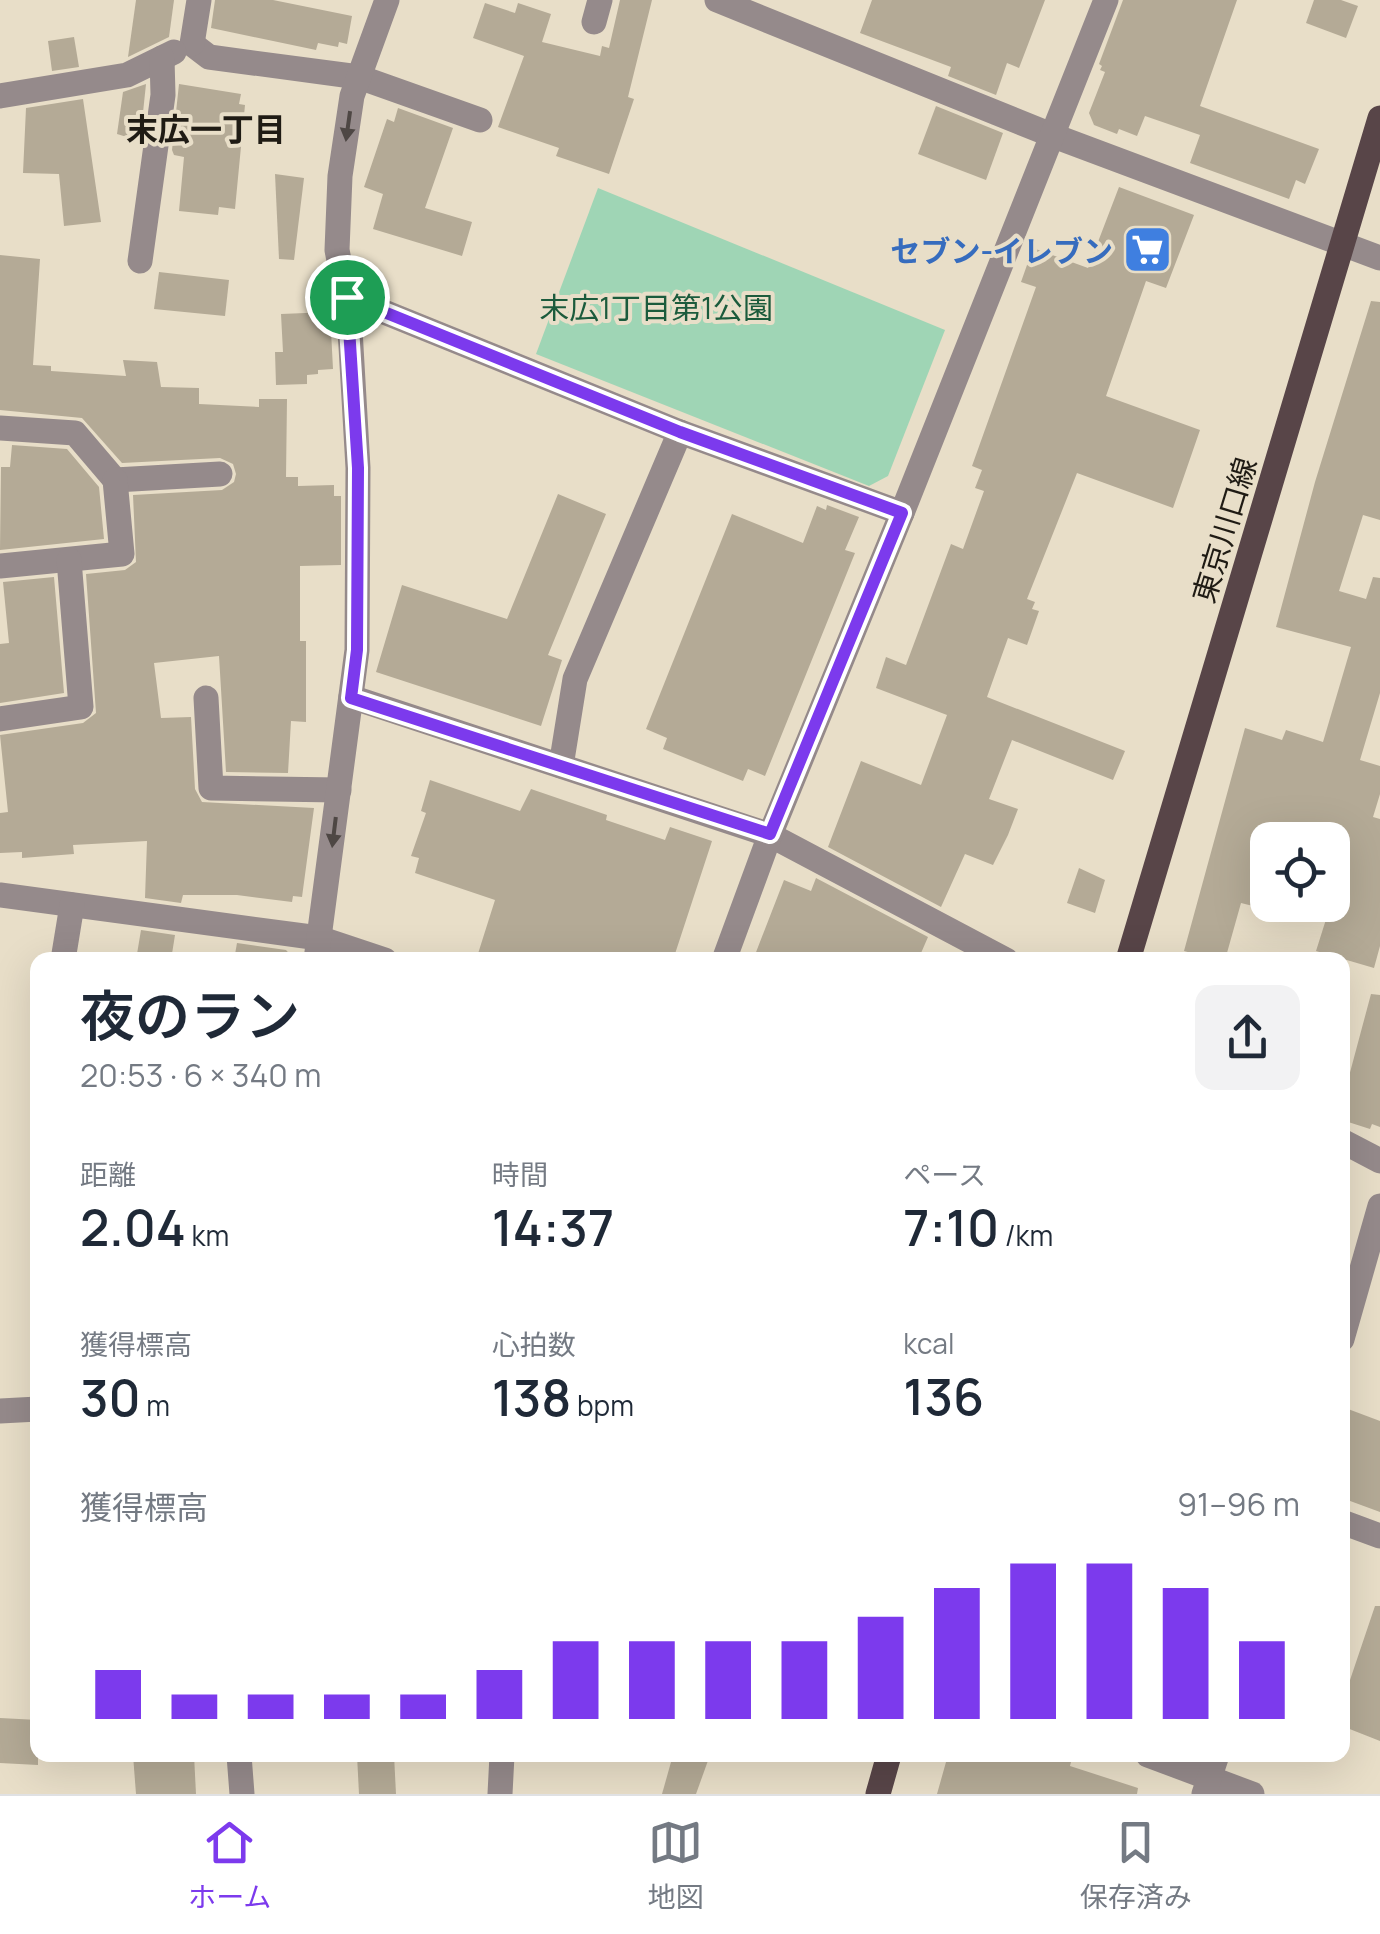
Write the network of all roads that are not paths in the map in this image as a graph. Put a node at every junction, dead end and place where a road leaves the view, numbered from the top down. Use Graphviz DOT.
graph roads {
  1 [pos="199,0"];
  2 [pos="388,0"];
  3 [pos="717,0"];
  4 [pos="1106,0"];
  5 [pos="192,44"];
  6 [pos="162,58"];
  7 [pos="359,77"];
  8 [pos="0,96"];
  9 [pos="1380,118"];
  10 [pos="480,120"];
  11 [pos="1054,136"];
  12 [pos="1344,244"];
  13 [pos="1380,258"];
  14 [pos="140,260"];
  15 [pos="347,297"];
  16 [pos="0,428"];
  17 [pos="680,432"];
  18 [pos="220,474"];
  19 [pos="115,480"];
  20 [pos="902,513"];
  21 [pos="69,560"];
  22 [pos="0,566"];
  23 [pos="206,698"];
  24 [pos="351,698"];
  25 [pos="0,719"];
  26 [pos="561,766"];
  27 [pos="339,790"];
  28 [pos="770,834"];
  29 [pos="0,895"];
  30 [pos="72,905"];
  31 [pos="318,949"];
  32 [pos="64,952"];
  33 [pos="727,952"];
  34 [pos="991,952"];
  35 [pos="1130,952"];
  36 [pos="1350,1145"];
  37 [pos="1380,1161"];
  38 [pos="1380,1206"];
  39 [pos="1350,1312"];
  40 [pos="30,1409"];
  41 [pos="0,1411"];
  42 [pos="1350,1525"];
  43 [pos="1380,1536"];
  44 [pos="240,1762"];
  45 [pos="502,1762"];
  46 [pos="887,1762"];
  47 [pos="1169,1762"];
  48 [pos="1210,1776"];
  49 [pos="242,1794"];
  50 [pos="500,1794"];
  51 [pos="878,1794"];
  52 [pos="1252,1794"];
  1 -- 5 [label="street"];
  2 -- 7 [label="street"];
  3 -- 11 [label="street"];
  4 -- 11 [label="street"];
  5 -- 6 [label="street"];
  5 -- 7 [label="street"];
  6 -- 8 [label="street"];
  6 -- 14 [label="street"];
  7 -- 10 [label="street"];
  7 -- 15 [label="street, one-way"];
  9 -- 12 [label="main road, 東京川口線"];
  11 -- 12 [label="street"];
  11 -- 20 [label="street"];
  12 -- 13 [label="street"];
  12 -- 35 [label="main road, 東京川口線"];
  15 -- 17 [label="street"];
  15 -- 24 [label="street"];
  16 -- 19 [label="street"];
  17 -- 20 [label="street"];
  17 -- 26 [label="street"];
  18 -- 19 [label="street"];
  19 -- 21 [label="street"];
  20 -- 28 [label="street"];
  21 -- 22 [label="street"];
  21 -- 25 [label="street"];
  23 -- 27 [label="street"];
  24 -- 26 [label="street"];
  24 -- 27 [label="street"];
  26 -- 28 [label="street"];
  27 -- 31 [label="street, one-way"];
  28 -- 33 [label="street"];
  28 -- 34 [label="street"];
  29 -- 30 [label="street"];
  30 -- 31 [label="street"];
  30 -- 32 [label="street"];
  36 -- 37 [label="street"];
  38 -- 39 [label="street"];
  40 -- 41 [label="street"];
  42 -- 43 [label="street"];
  44 -- 49 [label="street"];
  45 -- 50 [label="street"];
  46 -- 51 [label="main road"];
  47 -- 48 [label="street"];
  48 -- 52 [label="street"];
}
